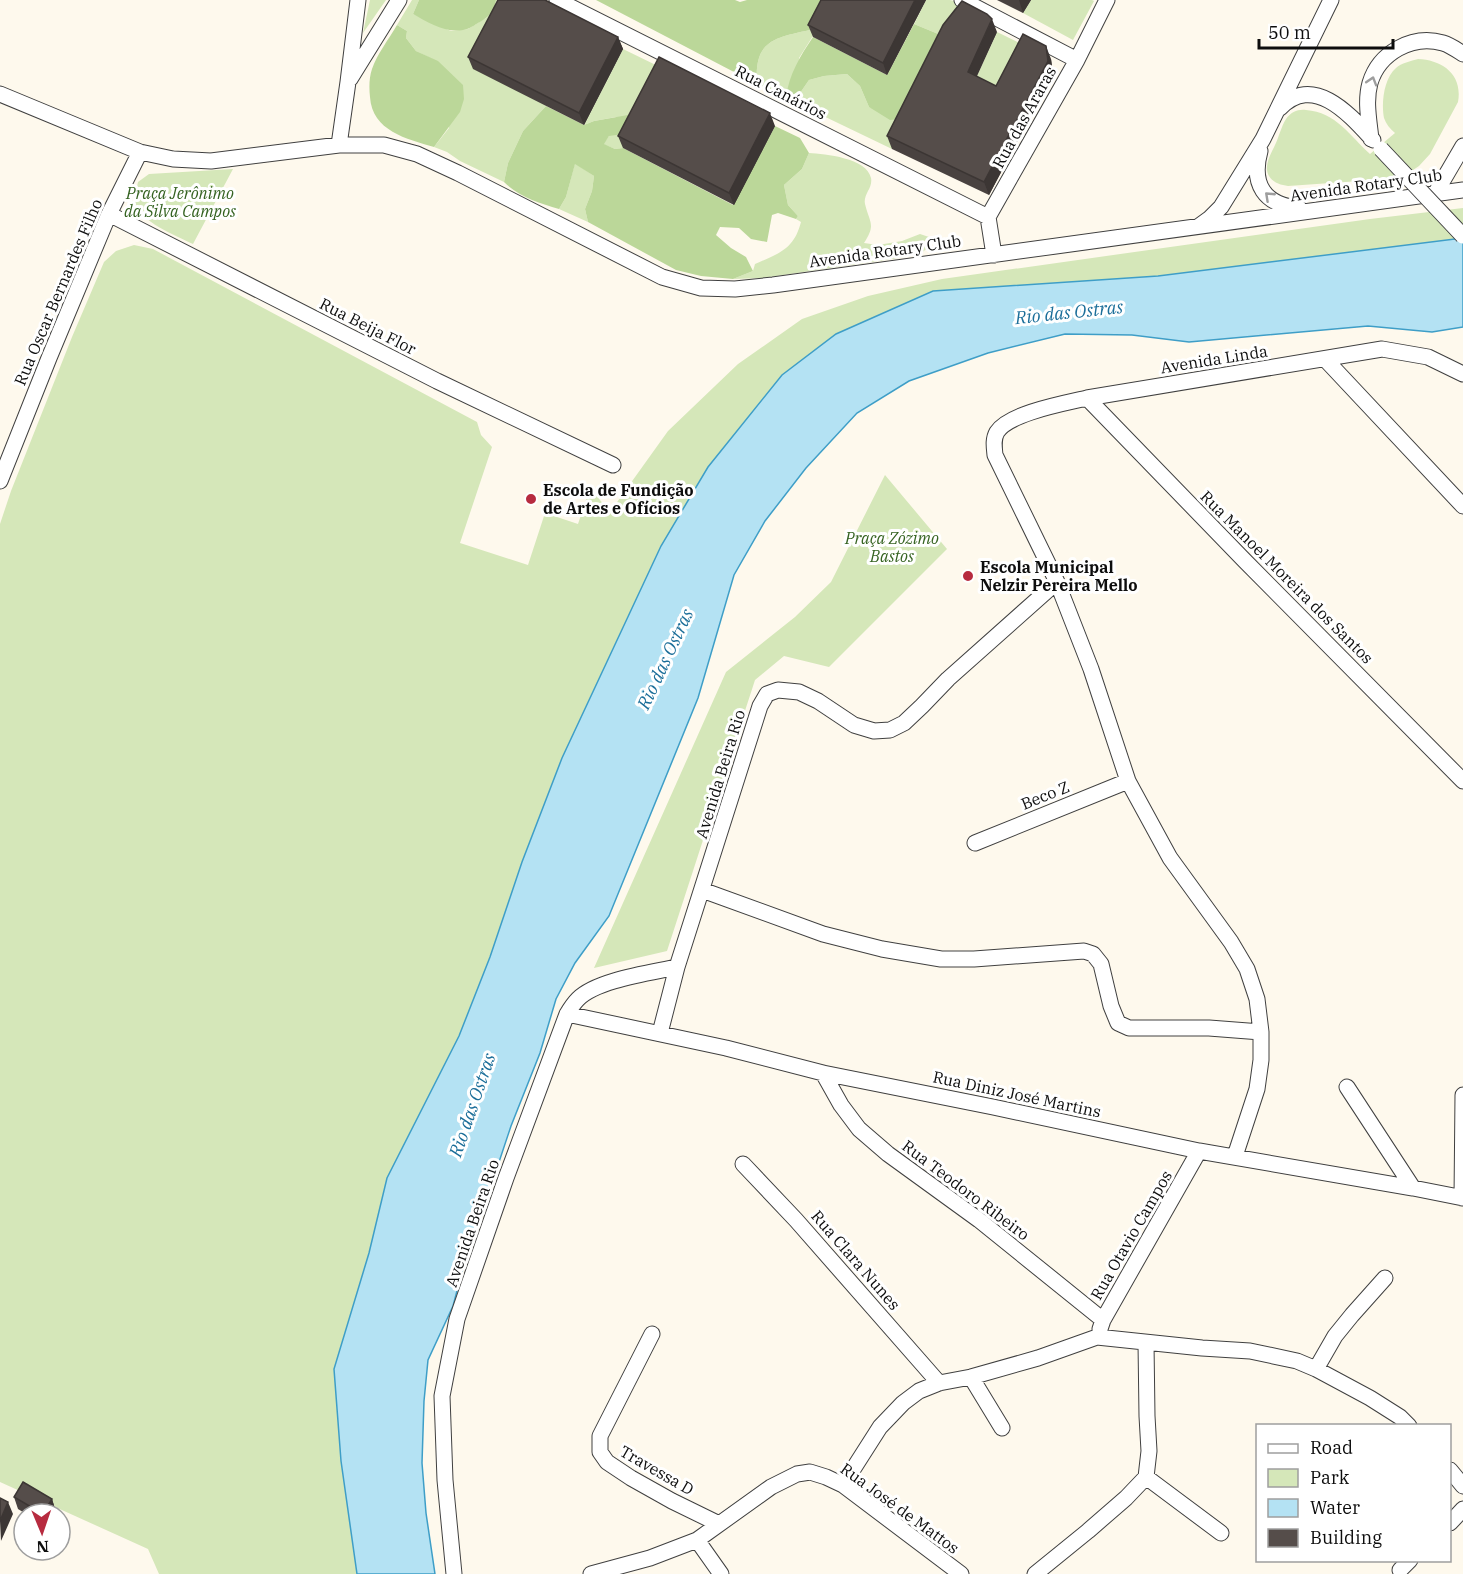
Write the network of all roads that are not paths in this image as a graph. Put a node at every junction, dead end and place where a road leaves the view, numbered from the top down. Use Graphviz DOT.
graph roads {
  1 [pos="358,0"];
  2 [pos="399,0"];
  3 [pos="557,0"];
  4 [pos="962,0"];
  5 [pos="1107,0"];
  6 [pos="1331,0"];
  7 [pos="1463,54"];
  8 [pos="1077,60"];
  9 [pos="348,82"];
  10 [pos="0,93"];
  11 [pos="1275,112"];
  12 [pos="1263,139"];
  13 [pos="1376,144"];
  14 [pos="339,145"];
  15 [pos="140,152"];
  16 [pos="1461,155"];
  17 [pos="1463,190"];
  18 [pos="1435,194"];
  19 [pos="1324,209"];
  20 [pos="109,214"];
  21 [pos="988,217"];
  22 [pos="1197,227"];
  23 [pos="1463,236"];
  24 [pos="994,255"];
  25 [pos="1324,358"];
  26 [pos="1463,374"];
  27 [pos="1087,398"];
  28 [pos="613,465"];
  29 [pos="0,481"];
  30 [pos="1463,506"];
  31 [pos="1056,582"];
  32 [pos="1128,781"];
  33 [pos="1463,781"];
  34 [pos="975,843"];
  35 [pos="702,890"];
  36 [pos="677,967"];
  37 [pos="567,1014"];
  38 [pos="1260,1032"];
  39 [pos="660,1033"];
  40 [pos="823,1074"];
  41 [pos="1347,1087"];
  42 [pos="1463,1095"];
  43 [pos="1199,1151"];
  44 [pos="1235,1156"];
  45 [pos="743,1164"];
  46 [pos="1413,1188"];
  47 [pos="1462,1198"];
  48 [pos="1385,1278"];
  49 [pos="1103,1320"];
  50 [pos="652,1334"];
  51 [pos="1097,1337"];
  52 [pos="1146,1343"];
  53 [pos="1316,1369"];
  54 [pos="971,1377"];
  55 [pos="939,1383"];
  56 [pos="1408,1424"];
  57 [pos="1002,1428"];
  58 [pos="1451,1472"];
  59 [pos="1146,1477"];
  60 [pos="843,1485"];
  61 [pos="1463,1486"];
  62 [pos="1463,1509"];
  63 [pos="1451,1520"];
  64 [pos="719,1524"];
  65 [pos="1221,1533"];
  66 [pos="697,1540"];
  67 [pos="454,1574"];
  68 [pos="591,1574"];
  69 [pos="721,1574"];
  70 [pos="961,1574"];
  71 [pos="1035,1574"];
  1 -- 9 [label="street"];
  2 -- 9 [label="street"];
  3 -- 21 [label="street, Rua Canários"];
  4 -- 8 [label="street"];
  5 -- 8 [label="street, Rua das Araras"];
  6 -- 11 [label="street"];
  13 -- 7 [label="street, one-way"];
  8 -- 21 [label="street, Rua das Araras"];
  9 -- 14 [label="street"];
  10 -- 15 [label="street, Avenida Rotary Club"];
  11 -- 12 [label="street"];
  11 -- 13 [label="street"];
  19 -- 12 [label="street, one-way"];
  12 -- 22 [label="street"];
  13 -- 23 [label="street, bridge"];
  14 -- 15 [label="street, Avenida Rotary Club"];
  14 -- 24 [label="street, Avenida Rotary Club"];
  15 -- 20 [label="street, Rua Oscar Bernardes Filho"];
  16 -- 18 [label="street"];
  17 -- 18 [label="street, Avenida Rotary Club"];
  18 -- 19 [label="street, Avenida Rotary Club"];
  19 -- 22 [label="street, Avenida Rotary Club"];
  20 -- 28 [label="street, Rua Beija Flor"];
  20 -- 29 [label="street, Rua Oscar Bernardes Filho"];
  21 -- 24 [label="street"];
  22 -- 24 [label="street, Avenida Rotary Club"];
  25 -- 26 [label="street, Avenida Linda"];
  25 -- 27 [label="street, Avenida Linda"];
  25 -- 30 [label="street"];
  27 -- 31 [label="street, Avenida Linda"];
  27 -- 33 [label="street, Rua Manoel Moreira dos Santos"];
  31 -- 32 [label="street"];
  31 -- 35 [label="street, Avenida Beira Rio"];
  32 -- 34 [label="street, Beco Z"];
  32 -- 38 [label="street"];
  35 -- 36 [label="street, Avenida Beira Rio"];
  35 -- 38 [label="street"];
  36 -- 37 [label="street, Avenida Beira Rio"];
  36 -- 39 [label="street, Avenida Beira Rio"];
  37 -- 39 [label="street, Rua Diniz José Martins"];
  37 -- 67 [label="street, Avenida Beira Rio"];
  38 -- 44 [label="street"];
  39 -- 40 [label="street, Rua Diniz José Martins"];
  40 -- 43 [label="street, Rua Diniz José Martins"];
  40 -- 49 [label="street, Rua Teodoro Ribeiro"];
  41 -- 46 [label="street"];
  42 -- 47 [label="street"];
  43 -- 44 [label="street, Rua Diniz José Martins"];
  43 -- 49 [label="street, Rua Otavio Campos"];
  44 -- 46 [label="street, Rua Diniz José Martins"];
  45 -- 55 [label="street, Rua Clara Nunes"];
  46 -- 47 [label="street, Rua Diniz José Martins"];
  48 -- 53 [label="street"];
  49 -- 51 [label="street, Rua Otavio Campos"];
  50 -- 64 [label="street, Travessa D"];
  51 -- 52 [label="street"];
  51 -- 54 [label="street"];
  52 -- 53 [label="street"];
  52 -- 59 [label="street"];
  53 -- 56 [label="street"];
  54 -- 55 [label="street"];
  54 -- 57 [label="street"];
  55 -- 60 [label="street"];
  58 -- 61 [label="street"];
  59 -- 65 [label="street"];
  59 -- 71 [label="street"];
  60 -- 64 [label="street, Rua José de Mattos"];
  60 -- 70 [label="street, Rua José de Mattos"];
  62 -- 63 [label="street"];
  64 -- 66 [label="street, Rua José de Mattos"];
  66 -- 68 [label="street, Rua José de Mattos"];
  66 -- 69 [label="street"];
}
